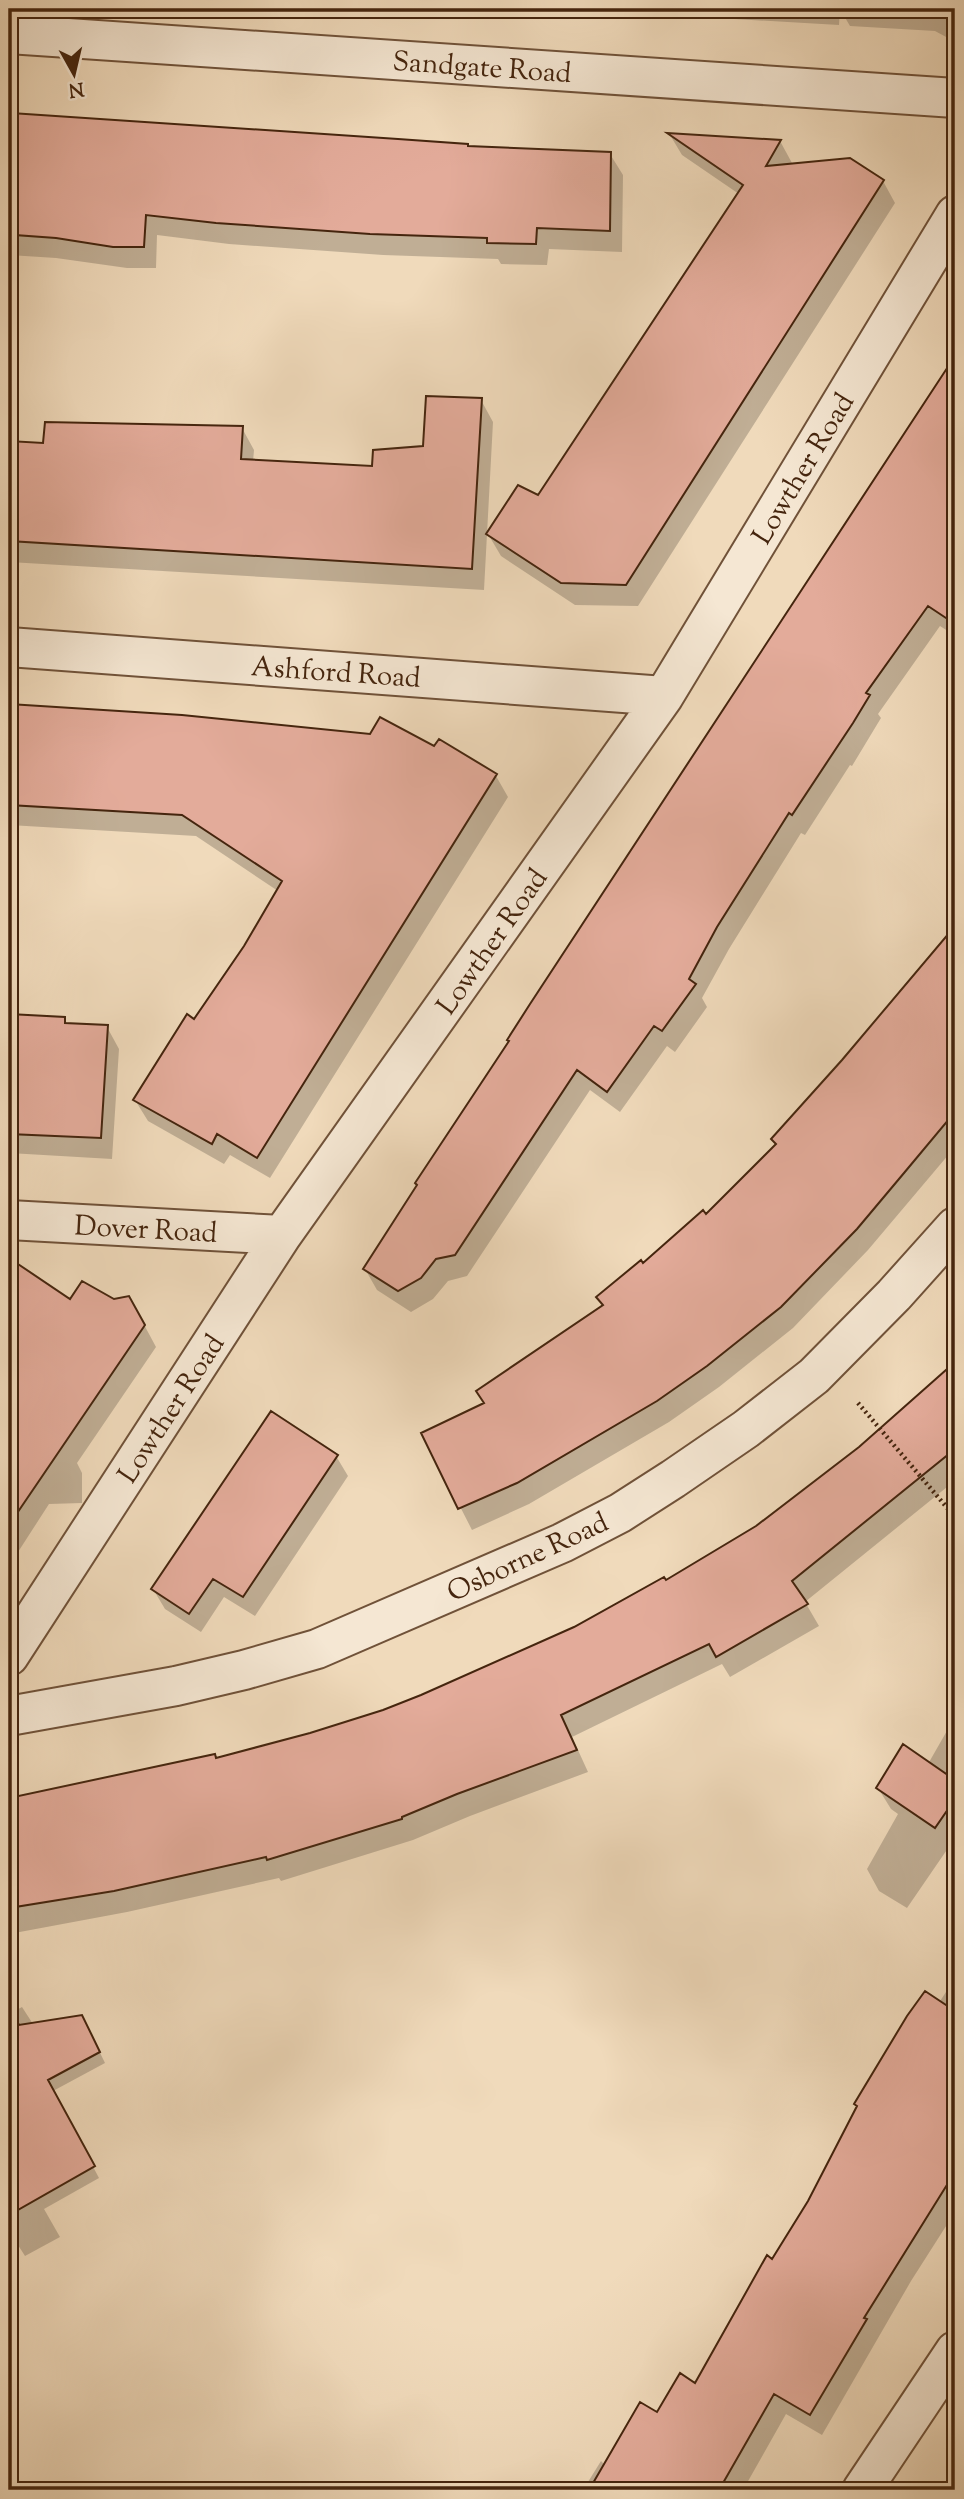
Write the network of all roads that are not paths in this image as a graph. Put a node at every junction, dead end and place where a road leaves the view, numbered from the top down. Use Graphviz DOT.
graph roads {
  1 [pos="9,34"];
  2 [pos="955,98"];
  3 [pos="955,215"];
  4 [pos="9,646"];
  5 [pos="664,696"];
  6 [pos="9,1220"];
  7 [pos="955,1227"];
  8 [pos="282,1235"];
  9 [pos="9,1656"];
  10 [pos="10,1709"];
  11 [pos="955,2351"];
  12 [pos="862,2490"];
  1 -- 2 [label="street, Sandgate Road"];
  3 -- 5 [label="street, Lowther Road"];
  4 -- 5 [label="street, Ashford Road"];
  5 -- 8 [label="street, Lowther Road"];
  6 -- 8 [label="street, Dover Road"];
  7 -- 10 [label="street, Osborne Road"];
  8 -- 9 [label="street, Lowther Road"];
  11 -- 12 [label="street"];
}
